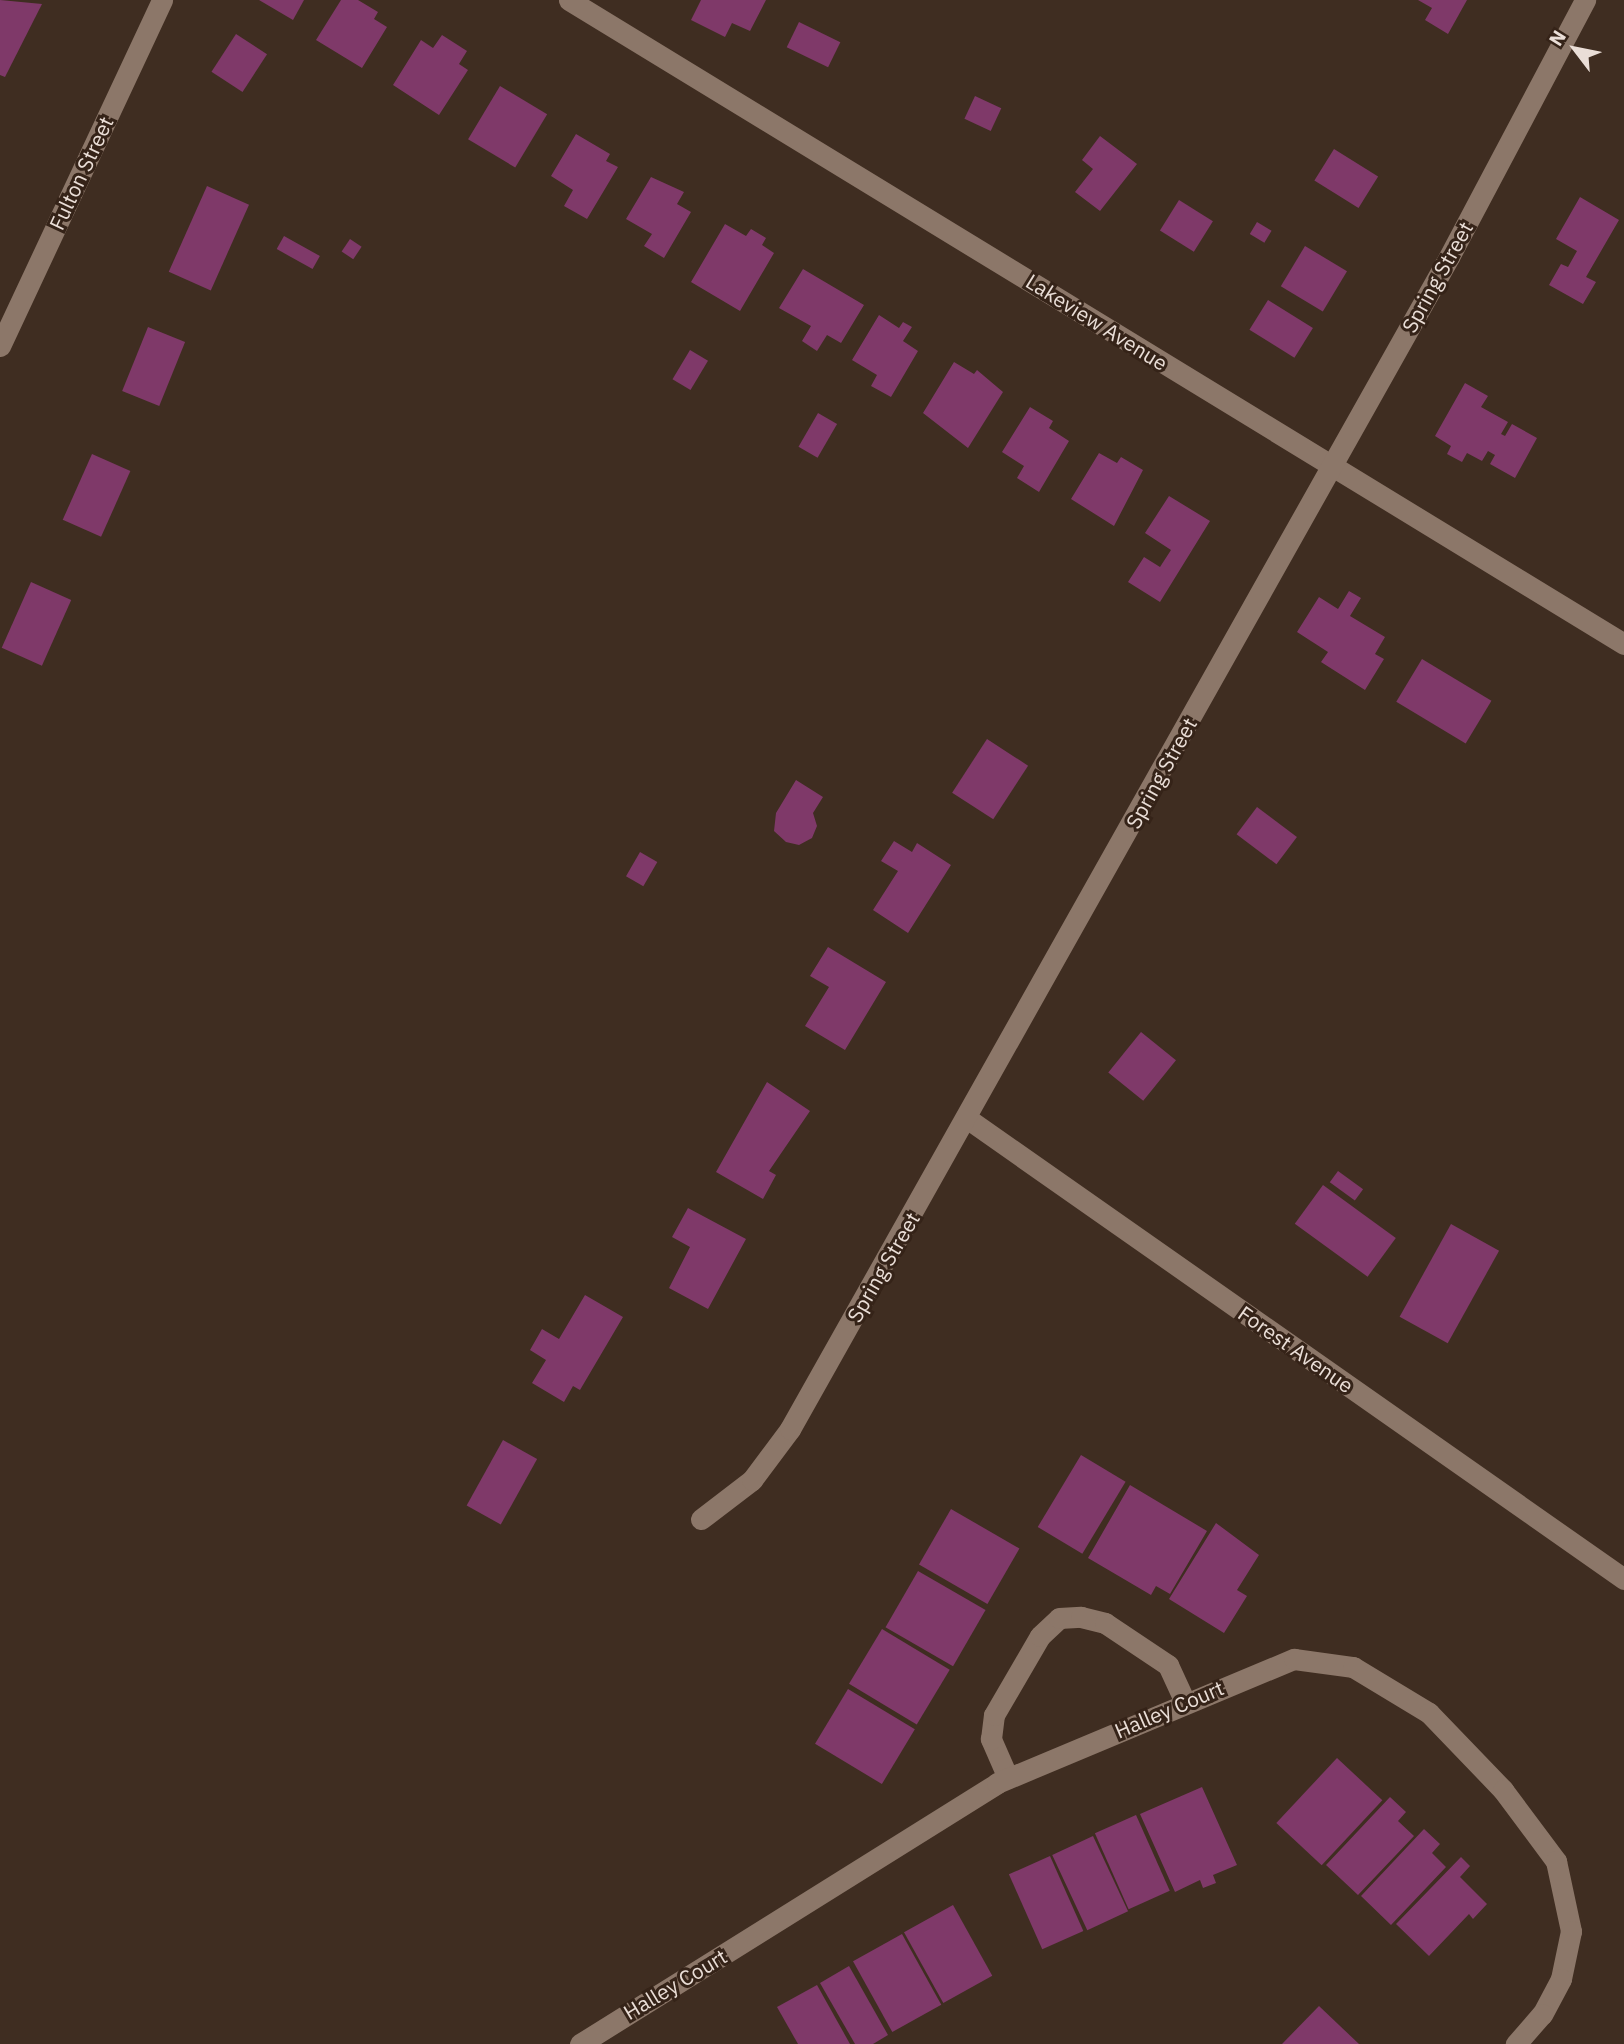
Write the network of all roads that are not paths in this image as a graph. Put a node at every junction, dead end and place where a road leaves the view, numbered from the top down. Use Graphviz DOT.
graph roads {
  1 [pos="162,0"];
  2 [pos="569,0"];
  3 [pos="1585,0"];
  4 [pos="0,346"];
  5 [pos="1332,466"];
  6 [pos="1624,645"];
  7 [pos="968,1119"];
  8 [pos="701,1519"];
  9 [pos="1624,1579"];
  10 [pos="1185,1702"];
  11 [pos="1008,1778"];
  12 [pos="580,2044"];
  13 [pos="1516,2044"];
  1 -- 4 [label="street, Fulton Street"];
  2 -- 5 [label="street, Lakeview Avenue"];
  3 -- 5 [label="street, Spring Street"];
  5 -- 6 [label="street, Lakeview Avenue"];
  5 -- 7 [label="street, Spring Street"];
  7 -- 8 [label="street, Spring Street"];
  7 -- 9 [label="street, Forest Avenue"];
  10 -- 11 [label="street, Halley Court"];
  10 -- 11 [label="street"];
  10 -- 13 [label="street, Halley Court"];
  11 -- 12 [label="street, Halley Court"];
}
